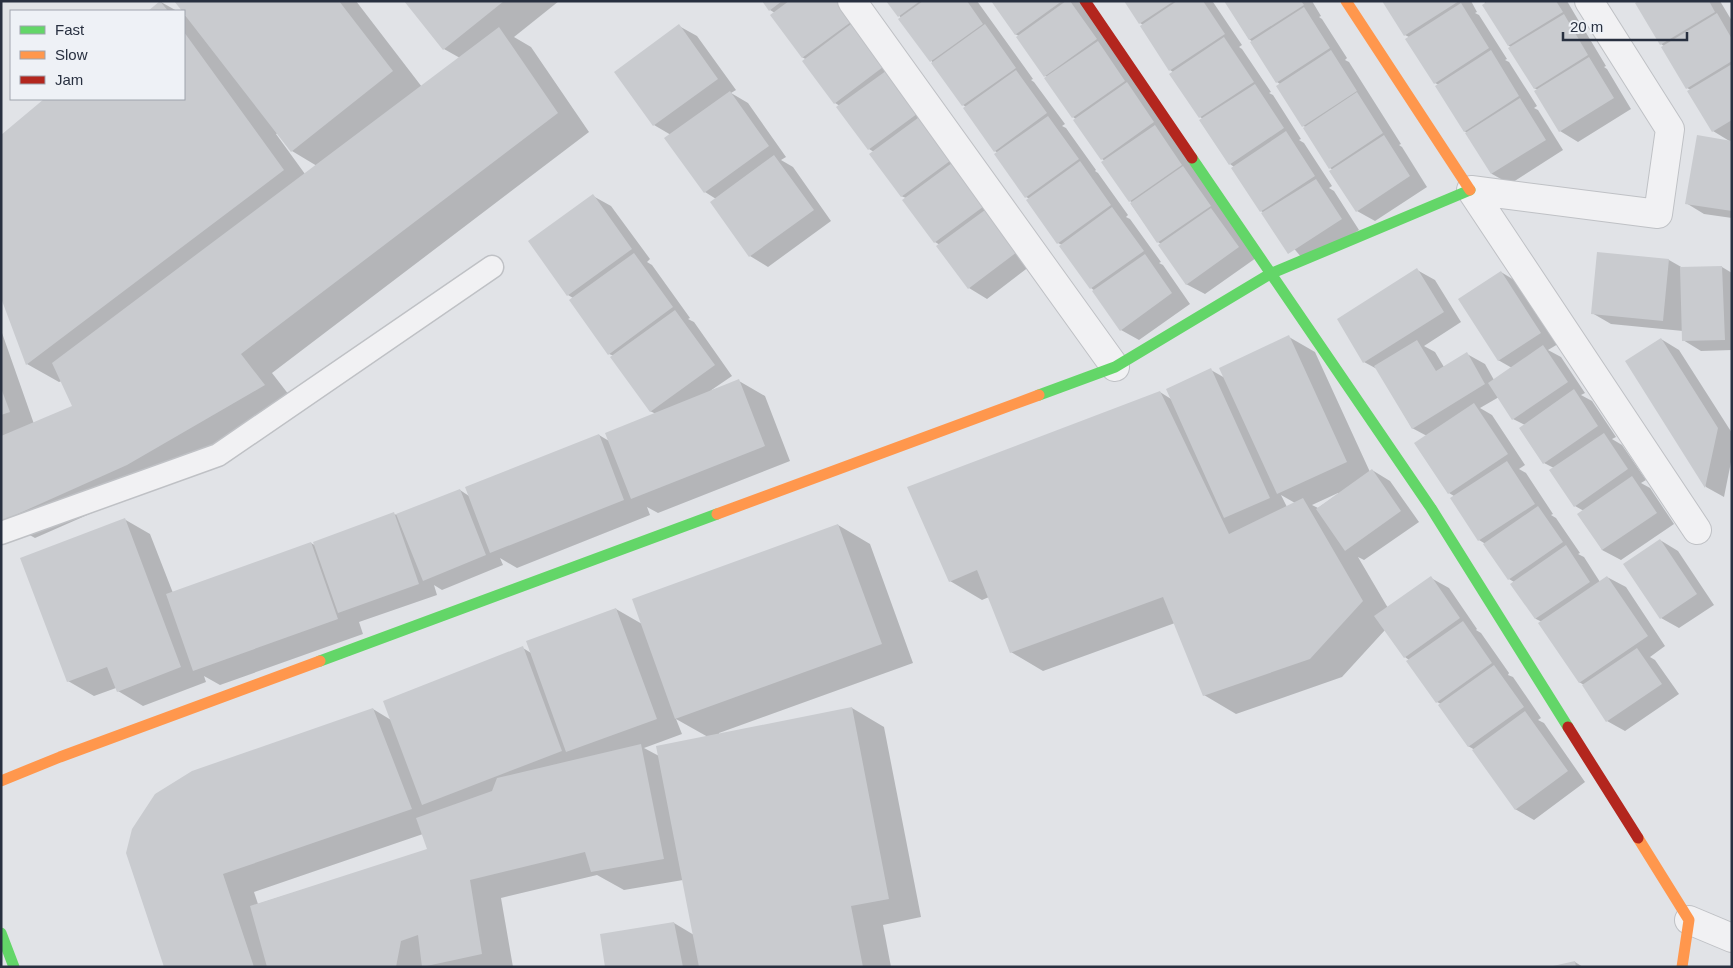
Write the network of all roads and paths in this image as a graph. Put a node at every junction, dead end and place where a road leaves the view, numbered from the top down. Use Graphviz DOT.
graph roads {
  1 [pos="852,1"];
  2 [pos="1084,1"];
  3 [pos="1346,1"];
  4 [pos="1589,1"];
  5 [pos="1471,190"];
  6 [pos="492,268"];
  7 [pos="1270,274"];
  8 [pos="1115,367"];
  9 [pos="1697,530"];
  10 [pos="1,533"];
  11 [pos="1,781"];
  12 [pos="1689,920"];
  13 [pos="1,933"];
  14 [pos="1732,938"];
  15 [pos="14,967"];
  16 [pos="1682,967"];
  1 -- 8 [label="street"];
  2 -- 7 [label="street"];
  3 -- 5 [label="street"];
  4 -- 5 [label="street"];
  5 -- 7 [label="street"];
  5 -- 9 [label="street"];
  6 -- 10 [label="lane"];
  7 -- 8 [label="street"];
  7 -- 12 [label="street"];
  8 -- 11 [label="street"];
  12 -- 14 [label="street"];
  12 -- 16 [label="street"];
  13 -- 15 [label="street"];
}
